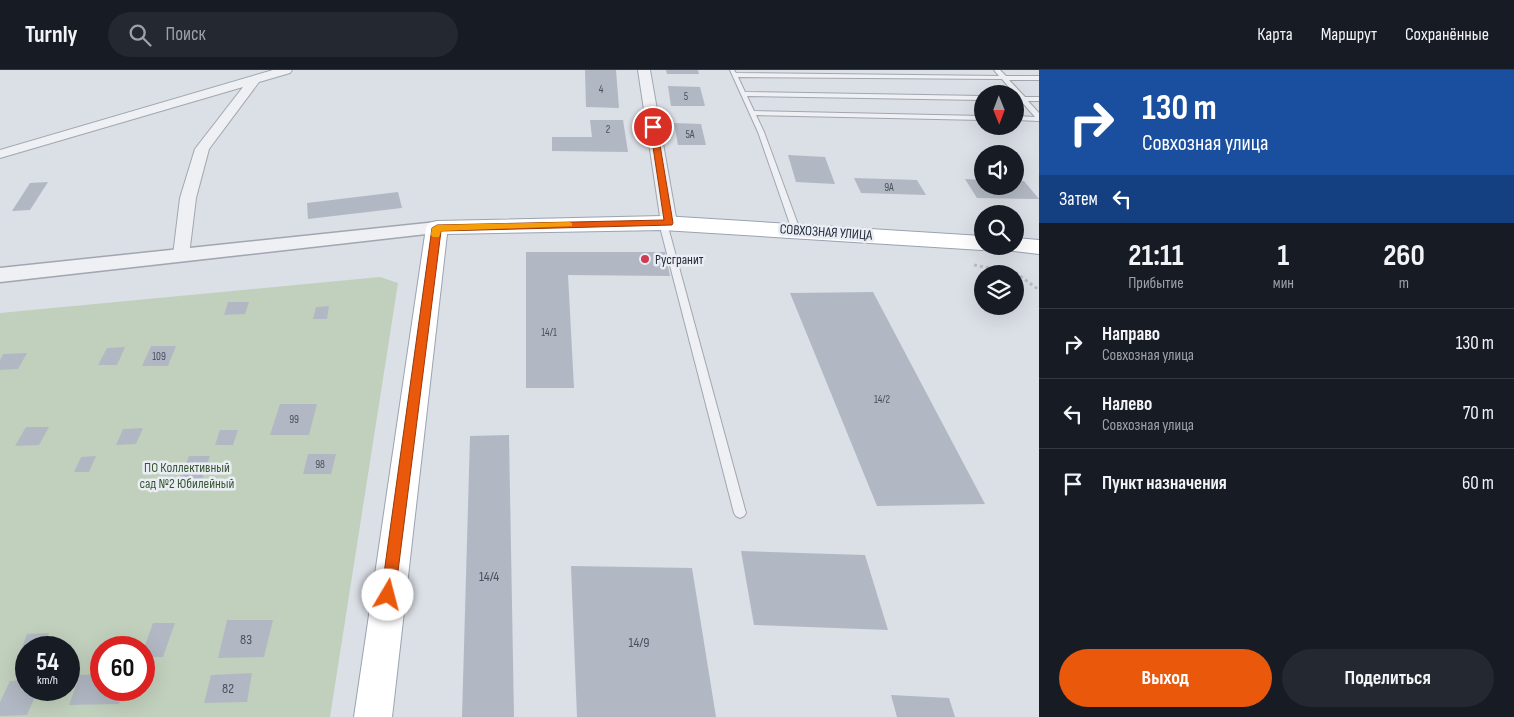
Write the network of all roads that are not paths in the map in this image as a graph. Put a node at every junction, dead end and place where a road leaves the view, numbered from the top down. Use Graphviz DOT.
graph roads {
  1 [pos="286,70"];
  2 [pos="644,70"];
  3 [pos="997,70"];
  4 [pos="733,72"];
  5 [pos="1004,77"];
  6 [pos="1039,78"];
  7 [pos="255,79"];
  8 [pos="1009,85"];
  9 [pos="743,94"];
  10 [pos="974,98"];
  11 [pos="1024,99"];
  12 [pos="1039,99"];
  13 [pos="1024,104"];
  14 [pos="753,113"];
  15 [pos="974,118"];
  16 [pos="1024,118"];
  17 [pos="1039,118"];
  18 [pos="0,154"];
  19 [pos="666,223"];
  20 [pos="437,228"];
  21 [pos="796,230"];
  22 [pos="974,242"];
  23 [pos="1024,246"];
  24 [pos="1039,247"];
  25 [pos="181,255"];
  26 [pos="0,275"];
  27 [pos="740,513"];
  28 [pos="373,717"];
  1 -- 7 [label="street"];
  2 -- 19 [label="street"];
  3 -- 5 [label="lane"];
  4 -- 5 [label="lane"];
  4 -- 9 [label="lane"];
  5 -- 6 [label="lane"];
  5 -- 8 [label="lane"];
  7 -- 18 [label="street"];
  7 -- 25 [label="street"];
  9 -- 10 [label="lane"];
  9 -- 14 [label="lane"];
  11 -- 12 [label="lane"];
  13 -- 17 [label="lane"];
  14 -- 15 [label="lane"];
  14 -- 21 [label="lane"];
  16 -- 17 [label="lane"];
  19 -- 20 [label="main road, СОВХОЗНАЯ УЛИЦА"];
  19 -- 21 [label="main road, СОВХОЗНАЯ УЛИЦА"];
  19 -- 27 [label="lane"];
  20 -- 25 [label="street"];
  20 -- 28 [label="main road"];
  21 -- 22 [label="main road, СОВХОЗНАЯ УЛИЦА"];
  23 -- 24 [label="main road"];
  25 -- 26 [label="street"];
}
